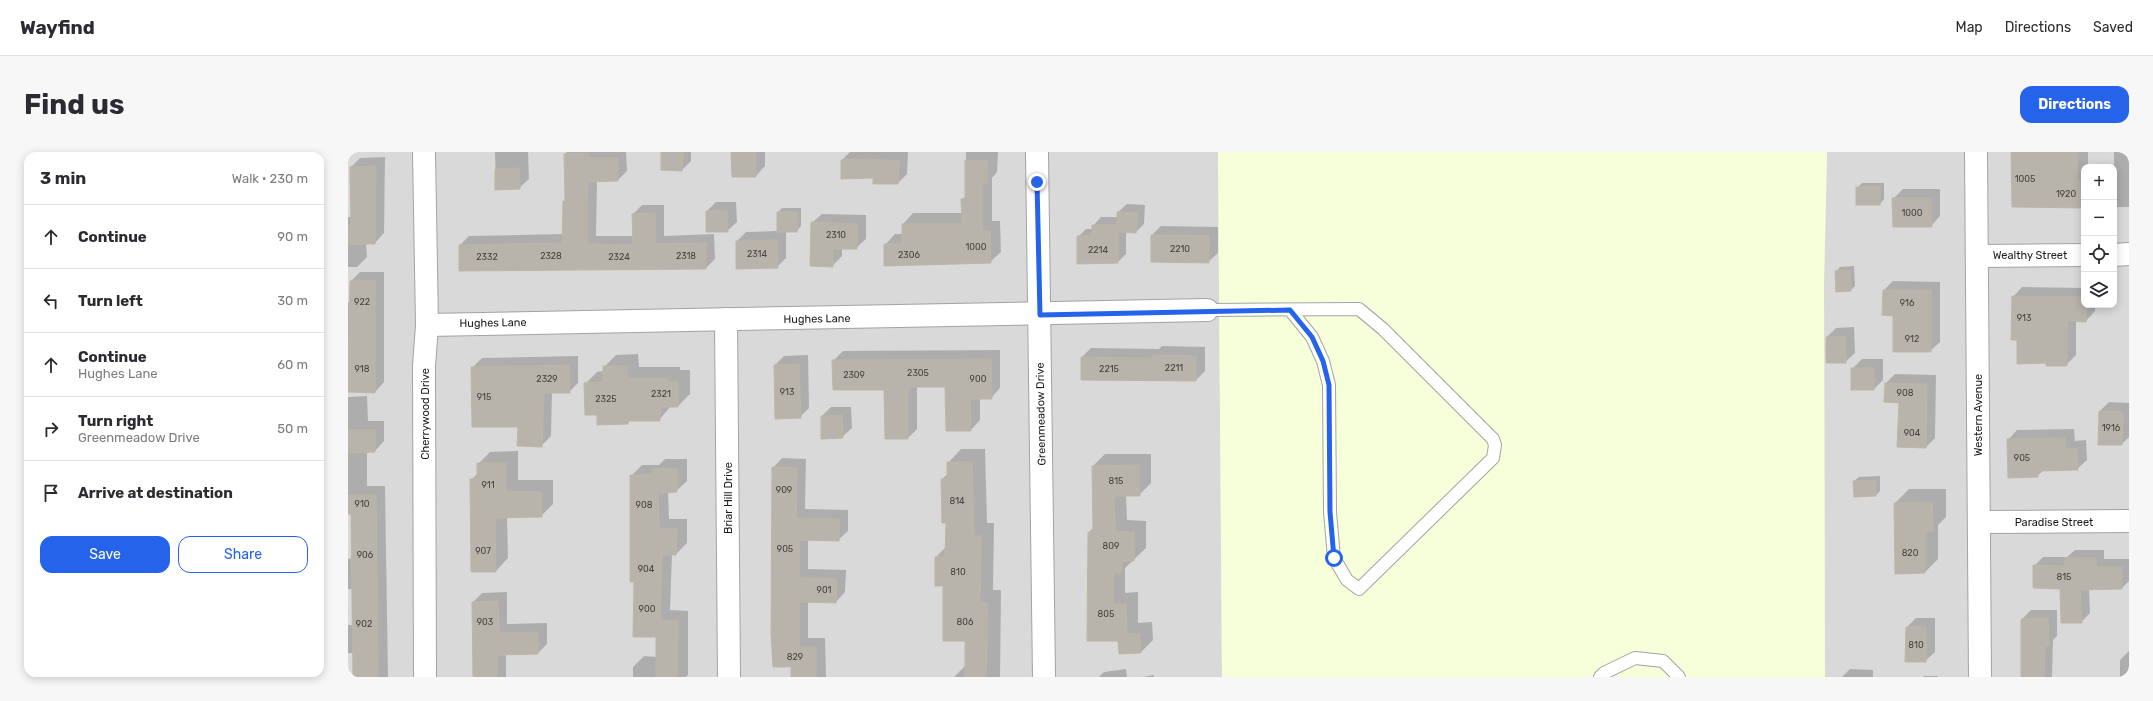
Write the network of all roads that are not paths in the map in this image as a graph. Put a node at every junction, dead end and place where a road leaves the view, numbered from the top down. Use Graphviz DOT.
graph roads {
  1 [pos="424,152"];
  2 [pos="1037,152"];
  3 [pos="1976,152"];
  4 [pos="2117,254"];
  5 [pos="2129,254"];
  6 [pos="2081,255"];
  7 [pos="1977,256"];
  8 [pos="1207,310"];
  9 [pos="1290,310"];
  10 [pos="1040,315"];
  11 [pos="726,319"];
  12 [pos="426,324"];
  13 [pos="2129,521"];
  14 [pos="1978,522"];
  15 [pos="425,677"];
  16 [pos="729,677"];
  17 [pos="1044,677"];
  18 [pos="1600,677"];
  19 [pos="1679,677"];
  20 [pos="1980,677"];
  1 -- 12 [label="street, Cherrywood Drive"];
  2 -- 10 [label="street, Greenmeadow Drive"];
  3 -- 7 [label="street, Western Avenue"];
  4 -- 5 [label="street"];
  6 -- 7 [label="street, Wealthy Street"];
  7 -- 14 [label="street, Western Avenue"];
  8 -- 9 [label="lane"];
  8 -- 10 [label="street, Hughes Lane"];
  9 -- 9 [label="lane"];
  10 -- 11 [label="street, Hughes Lane"];
  10 -- 17 [label="street, Greenmeadow Drive"];
  11 -- 12 [label="street, Hughes Lane"];
  11 -- 16 [label="street, Briar Hill Drive"];
  12 -- 15 [label="street, Cherrywood Drive"];
  13 -- 14 [label="street, Paradise Street"];
  14 -- 20 [label="street, Western Avenue"];
  18 -- 19 [label="lane"];
}
